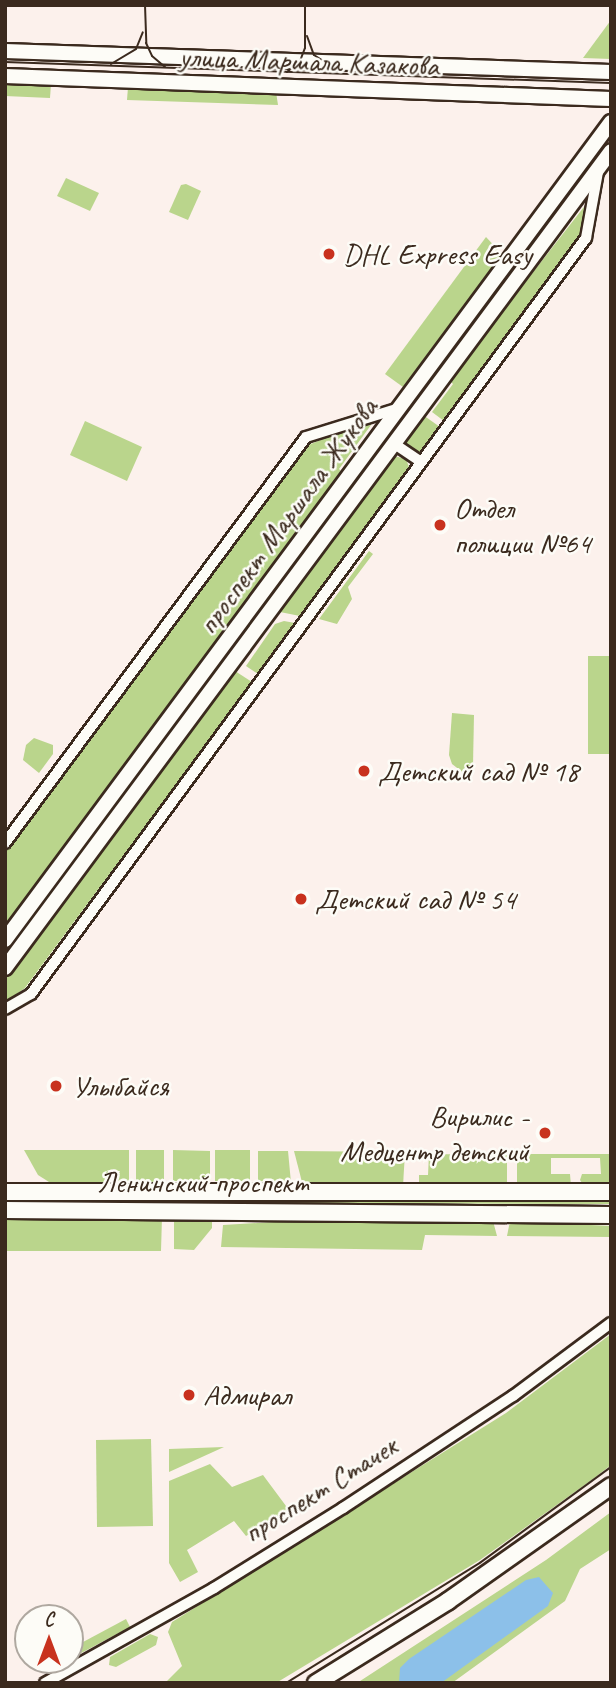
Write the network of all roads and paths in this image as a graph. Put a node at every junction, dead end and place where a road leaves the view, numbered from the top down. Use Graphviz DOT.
graph roads {
  1 [pos="5,51"];
  2 [pos="611,72"];
  3 [pos="5,76"];
  4 [pos="611,99"];
  5 [pos="611,122"];
  6 [pos="611,152"];
  7 [pos="599,167"];
  8 [pos="399,408"];
  9 [pos="393,443"];
  10 [pos="420,461"];
  11 [pos="5,843"];
  12 [pos="5,940"];
  13 [pos="5,968"];
  14 [pos="5,1009"];
  15 [pos="5,1192"];
  16 [pos="611,1192"];
  17 [pos="5,1210"];
  18 [pos="611,1215"];
  19 [pos="611,1322"];
  20 [pos="611,1486"];
  21 [pos="611,1498"];
  22 [pos="45,1683"];
  23 [pos="316,1683"];
  24 [pos="337,1683"];
  1 -- 2 [label="main road, улица Маршала Казакова"];
  3 -- 4 [label="main road, улица Маршала Казакова"];
  5 -- 8 [label="main road, проспект Маршала Жукова"];
  6 -- 7 [label="main road, проспект Маршала Жукова"];
  7 -- 9 [label="main road, проспект Маршала Жукова"];
  7 -- 10 [label="street"];
  8 -- 11 [label="street"];
  8 -- 12 [label="main road, проспект Маршала Жукова"];
  9 -- 10 [label="street"];
  9 -- 13 [label="main road, проспект Маршала Жукова"];
  10 -- 14 [label="street"];
  15 -- 16 [label="main road, Ленинский проспект"];
  17 -- 18 [label="main road, Ленинский проспект"];
  19 -- 22 [label="street, проспект Стачек"];
  20 -- 23 [label="main road"];
  21 -- 24 [label="main road"];
}
